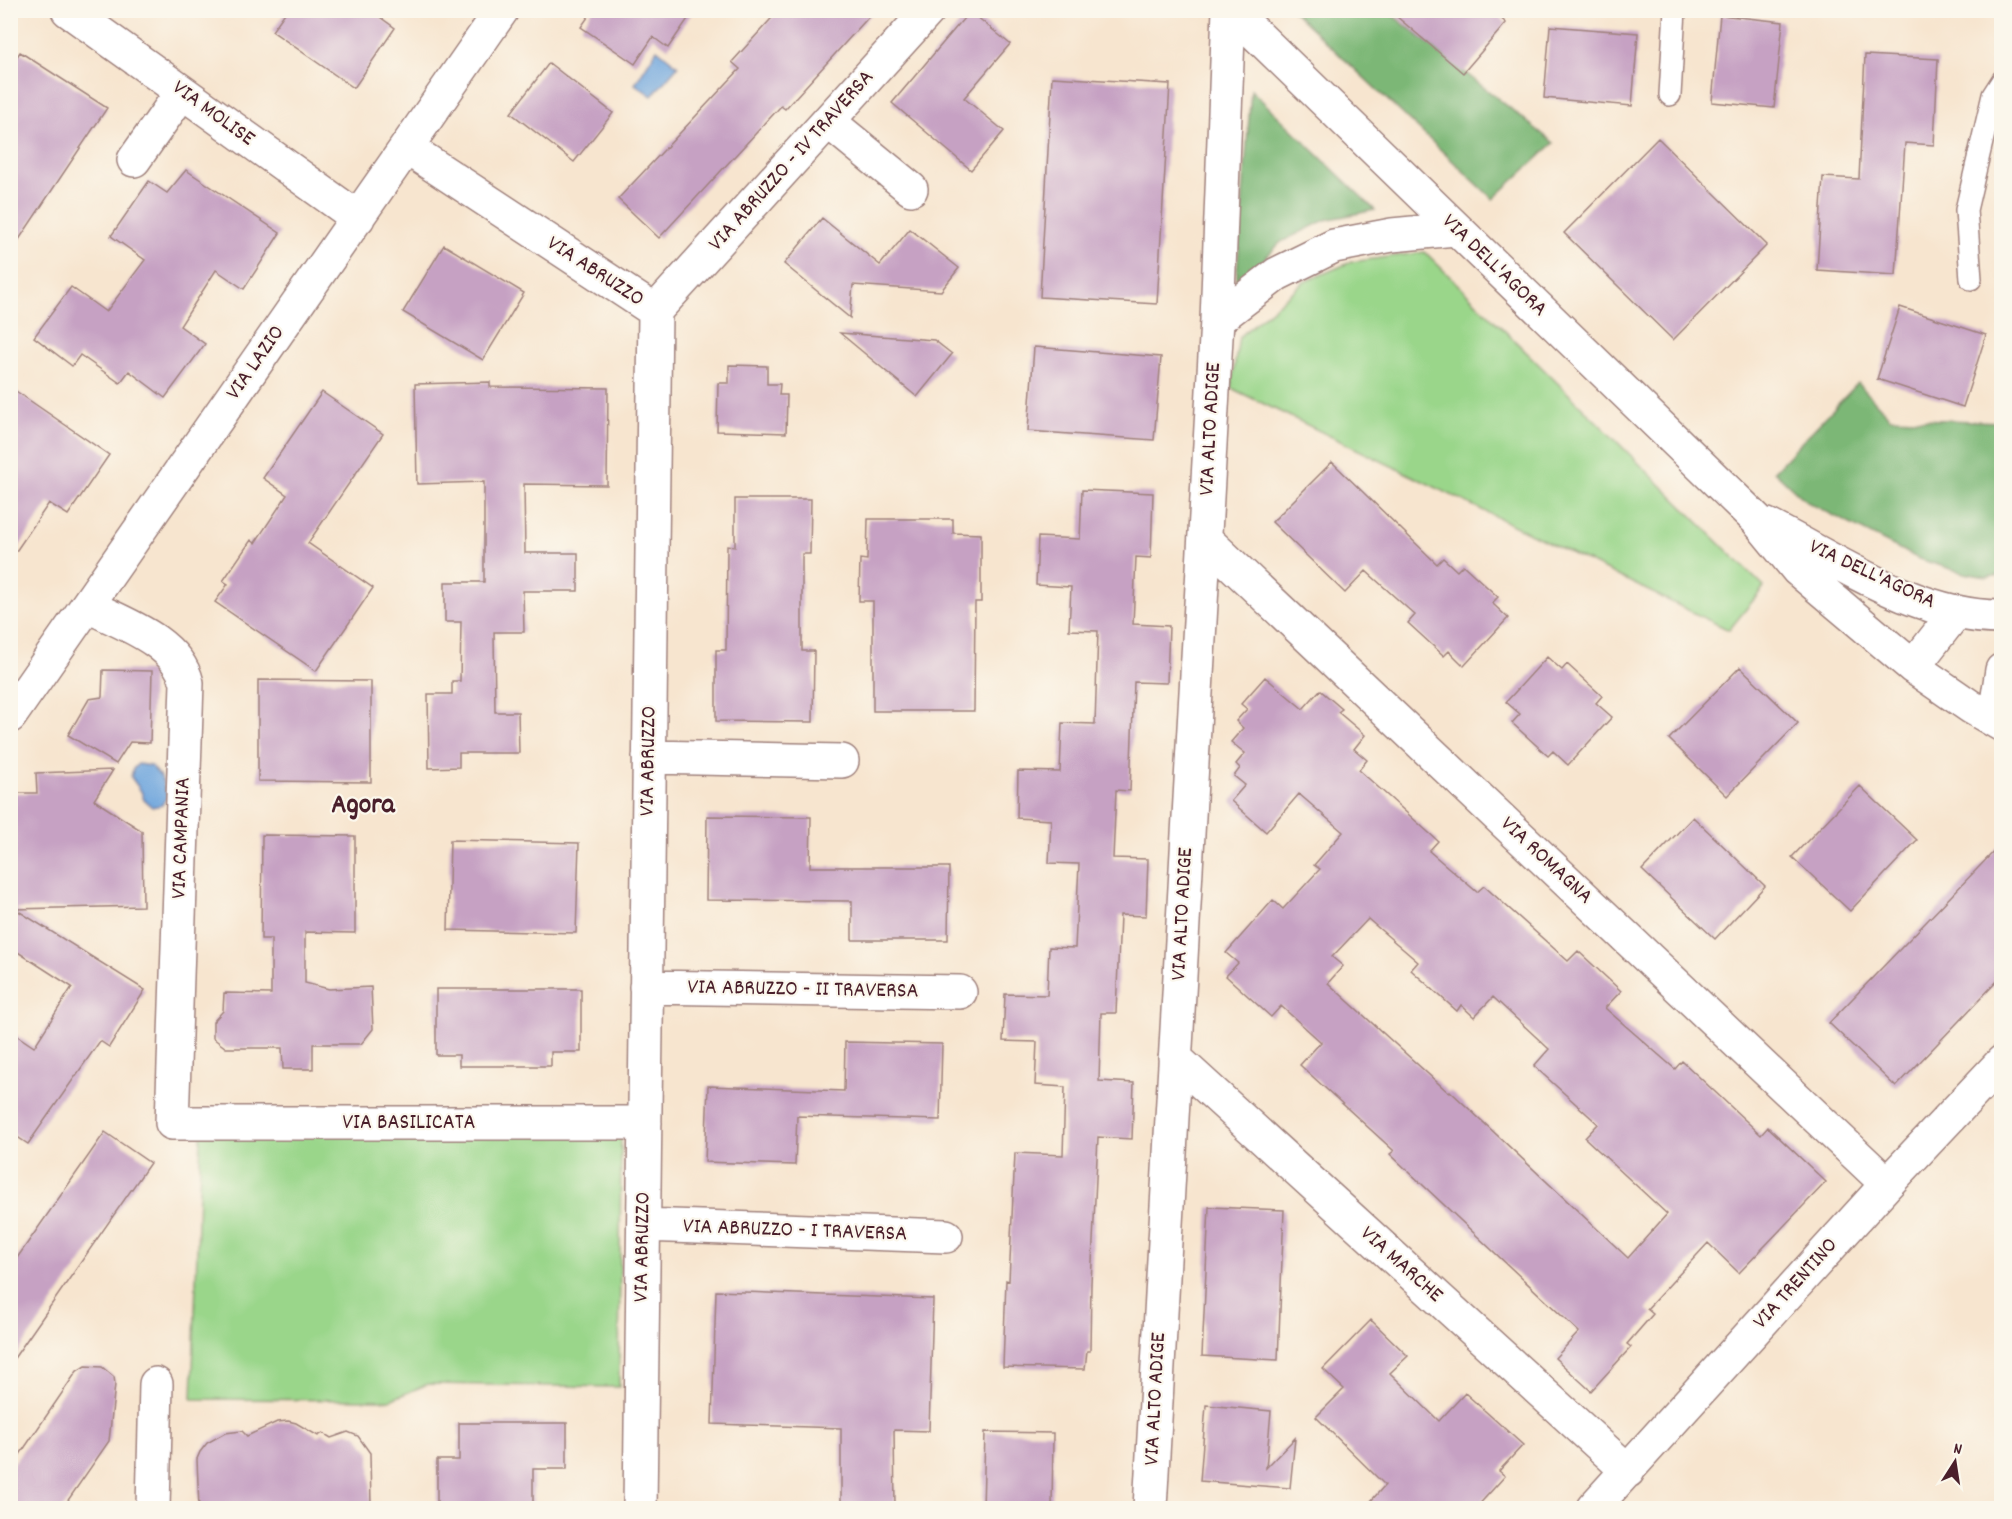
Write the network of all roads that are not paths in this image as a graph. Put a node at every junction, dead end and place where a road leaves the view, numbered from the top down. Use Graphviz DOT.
graph roads {
  1 [pos="68,10"];
  2 [pos="502,10"];
  3 [pos="929,10"];
  4 [pos="1230,10"];
  5 [pos="1675,10"];
  6 [pos="2001,81"];
  7 [pos="182,92"];
  8 [pos="1670,95"];
  9 [pos="828,122"];
  10 [pos="406,148"];
  11 [pos="134,160"];
  12 [pos="911,189"];
  13 [pos="358,218"];
  14 [pos="1455,229"];
  15 [pos="1971,279"];
  16 [pos="655,311"];
  17 [pos="1217,320"];
  18 [pos="1757,520"];
  19 [pos="1205,539"];
  20 [pos="88,606"];
  21 [pos="1956,612"];
  22 [pos="2001,617"];
  23 [pos="1913,667"];
  24 [pos="2001,670"];
  25 [pos="10,716"];
  26 [pos="2001,717"];
  27 [pos="2001,725"];
  28 [pos="650,758"];
  29 [pos="842,761"];
  30 [pos="646,987"];
  31 [pos="960,993"];
  32 [pos="1175,1058"];
  33 [pos="2001,1062"];
  34 [pos="172,1123"];
  35 [pos="645,1123"];
  36 [pos="1887,1184"];
  37 [pos="644,1225"];
  38 [pos="946,1236"];
  39 [pos="156,1384"];
  40 [pos="1628,1471"];
  41 [pos="153,1509"];
  42 [pos="640,1509"];
  43 [pos="1150,1509"];
  44 [pos="1593,1509"];
  1 -- 7 [label="street, VIA MOLISE"];
  2 -- 10 [label="street, VIA LAZIO"];
  3 -- 9 [label="street, VIA ABRUZZO - IV TRAVERSA"];
  4 -- 14 [label="street, VIA DELL'AGORA"];
  4 -- 17 [label="street, VIA ALTO ADIGE"];
  5 -- 8 [label="lane"];
  6 -- 15 [label="lane"];
  7 -- 11 [label="street"];
  7 -- 13 [label="street, VIA MOLISE"];
  9 -- 12 [label="street"];
  9 -- 16 [label="street, VIA ABRUZZO - IV TRAVERSA"];
  10 -- 13 [label="street, VIA LAZIO"];
  10 -- 16 [label="street, VIA ABRUZZO"];
  13 -- 20 [label="street, VIA LAZIO"];
  14 -- 17 [label="street"];
  14 -- 18 [label="street, VIA DELL'AGORA"];
  16 -- 28 [label="street, VIA ABRUZZO"];
  17 -- 19 [label="street, VIA ALTO ADIGE"];
  18 -- 21 [label="street, VIA DELL'AGORA"];
  18 -- 23 [label="street, VIA DELL'AGORA"];
  19 -- 32 [label="street, VIA ALTO ADIGE"];
  19 -- 36 [label="street, VIA ROMAGNA"];
  20 -- 25 [label="street, VIA LAZIO"];
  20 -- 34 [label="street, VIA CAMPANIA"];
  21 -- 22 [label="street, VIA DELL'AGORA"];
  21 -- 23 [label="street, VIA DELL'AGORA"];
  23 -- 27 [label="street, VIA DELL'AGORA"];
  24 -- 26 [label="street"];
  28 -- 29 [label="street"];
  28 -- 30 [label="street, VIA ABRUZZO"];
  30 -- 31 [label="street, VIA ABRUZZO - II TRAVERSA"];
  30 -- 35 [label="street, VIA ABRUZZO"];
  32 -- 40 [label="street, VIA MARCHE"];
  32 -- 43 [label="street, VIA ALTO ADIGE"];
  33 -- 36 [label="street, VIA TRENTINO"];
  34 -- 35 [label="street, VIA BASILICATA"];
  35 -- 37 [label="street, VIA ABRUZZO"];
  36 -- 40 [label="street, VIA TRENTINO"];
  37 -- 38 [label="street, VIA ABRUZZO - I TRAVERSA"];
  37 -- 42 [label="street, VIA ABRUZZO"];
  39 -- 41 [label="street"];
  40 -- 44 [label="street, VIA TRENTINO"];
}
